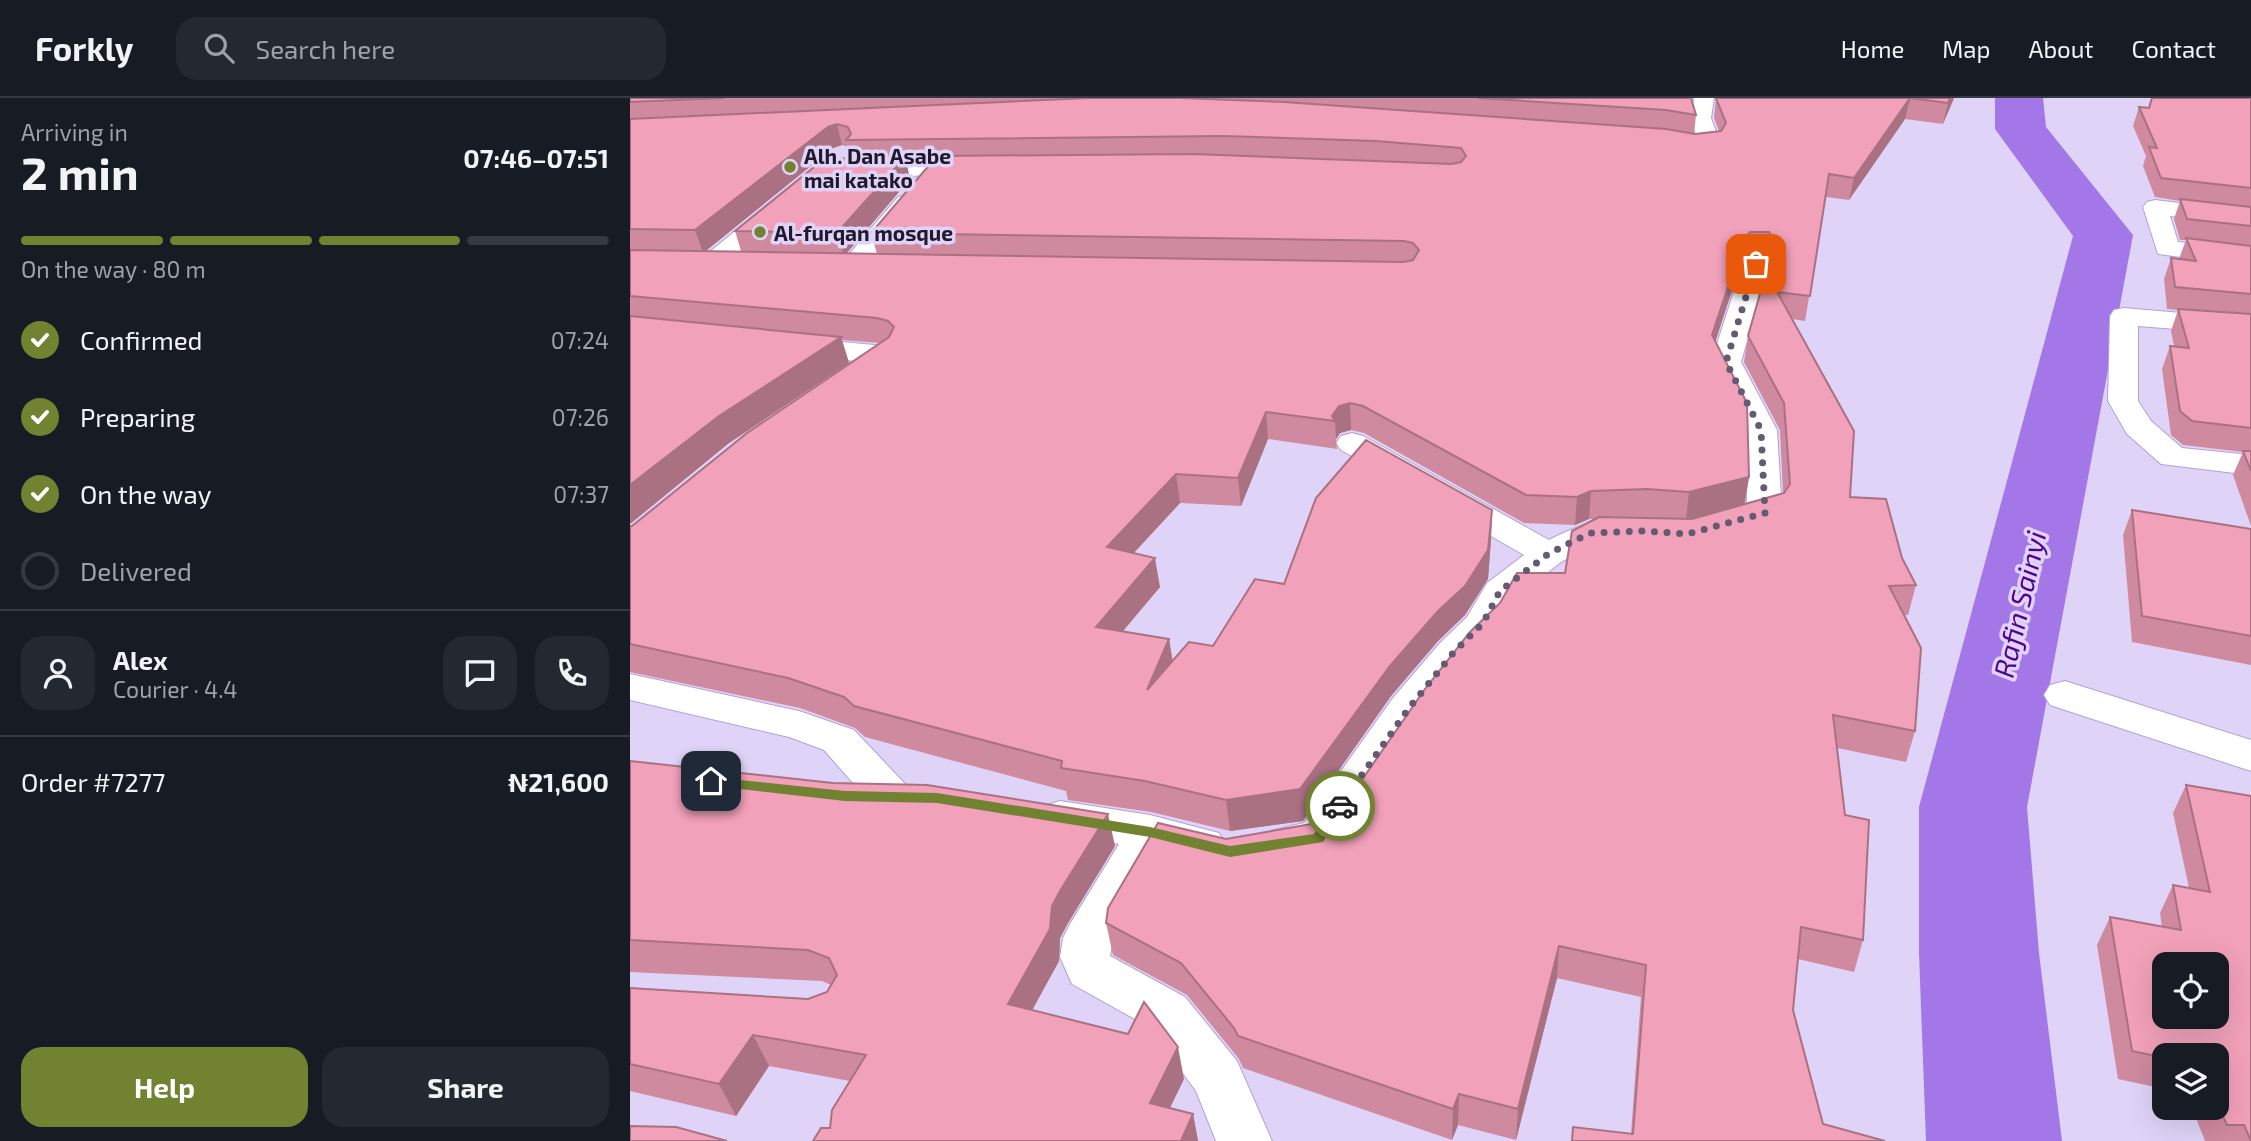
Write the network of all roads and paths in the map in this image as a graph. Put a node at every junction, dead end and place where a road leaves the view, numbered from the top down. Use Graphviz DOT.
graph roads {
  1 [pos="1704,98"];
  2 [pos="1654,141"];
  3 [pos="855,146"];
  4 [pos="998,167"];
  5 [pos="934,169"];
  6 [pos="793,197"];
  7 [pos="2251,219"];
  8 [pos="2251,258"];
  9 [pos="750,264"];
  10 [pos="1756,264"];
  11 [pos="881,266"];
  12 [pos="2251,327"];
  13 [pos="764,344"];
  14 [pos="827,393"];
  15 [pos="1352,443"];
  16 [pos="2251,466"];
  17 [pos="1700,531"];
  18 [pos="1655,532"];
  19 [pos="1548,554"];
  20 [pos="630,687"];
  21 [pos="2065,695"];
  22 [pos="2251,756"];
  23 [pos="832,794"];
  24 [pos="1017,811"];
  25 [pos="1150,832"];
  26 [pos="1244,1141"];
  1 -- 2 [label="street"];
  3 -- 5 [label="street"];
  4 -- 5 [label="street"];
  5 -- 11 [label="street"];
  6 -- 9 [label="street"];
  7 -- 8 [label="street"];
  10 -- 17 [label="street"];
  12 -- 16 [label="street"];
  13 -- 14 [label="street"];
  15 -- 19 [label="street"];
  18 -- 19 [label="street"];
  19 -- 25 [label="street"];
  20 -- 23 [label="street"];
  21 -- 22 [label="street"];
  24 -- 25 [label="street"];
  25 -- 26 [label="street"];
}
